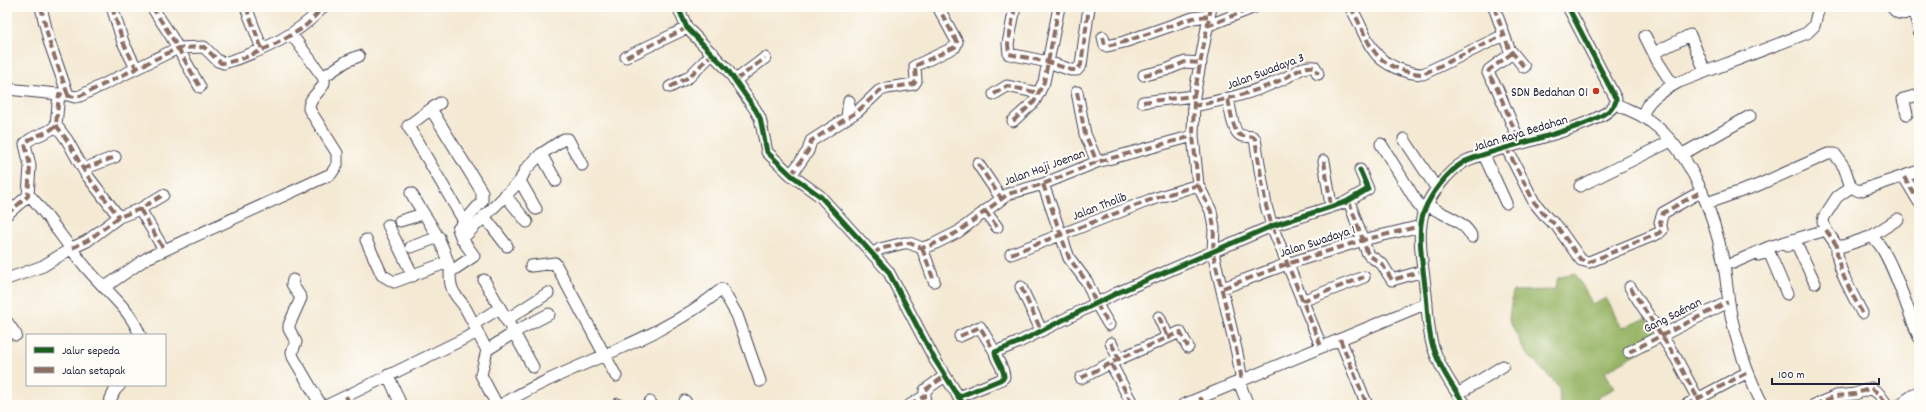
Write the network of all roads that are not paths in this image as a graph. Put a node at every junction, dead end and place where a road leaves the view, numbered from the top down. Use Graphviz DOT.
graph roads {
  1 [pos="41,7"];
  2 [pos="152,7"];
  3 [pos="246,7"];
  4 [pos="323,7"];
  5 [pos="678,7"];
  6 [pos="938,7"];
  7 [pos="1015,7"];
  8 [pos="1059,7"];
  9 [pos="1089,7"];
  10 [pos="1255,7"];
  11 [pos="1350,7"];
  12 [pos="1494,7"];
  13 [pos="1568,7"];
  14 [pos="1819,7"];
  15 [pos="1892,7"];
  16 [pos="113,8"];
  17 [pos="1916,11"];
  18 [pos="1209,16"];
  19 [pos="687,28"];
  20 [pos="1919,31"];
  21 [pos="292,35"];
  22 [pos="1504,35"];
  23 [pos="1645,36"];
  24 [pos="1103,37"];
  25 [pos="178,48"];
  26 [pos="262,49"];
  27 [pos="1511,51"];
  28 [pos="713,53"];
  29 [pos="1654,53"];
  30 [pos="359,56"];
  31 [pos="626,58"];
  32 [pos="765,58"];
  33 [pos="1048,62"];
  34 [pos="1201,63"];
  35 [pos="1524,67"];
  36 [pos="136,68"];
  37 [pos="1705,71"];
  38 [pos="1318,74"];
  39 [pos="1144,75"];
  40 [pos="323,77"];
  41 [pos="736,80"];
  42 [pos="1673,85"];
  43 [pos="200,87"];
  44 [pos="670,87"];
  45 [pos="7,89"];
  46 [pos="1077,92"];
  47 [pos="1039,93"];
  48 [pos="994,94"];
  49 [pos="1919,94"];
  50 [pos="63,95"];
  51 [pos="1228,99"];
  52 [pos="849,101"];
  53 [pos="1194,101"];
  54 [pos="1143,102"];
  55 [pos="1616,104"];
  56 [pos="1907,114"];
  57 [pos="1750,116"];
  58 [pos="847,117"];
  59 [pos="1643,117"];
  60 [pos="1013,121"];
  61 [pos="56,126"];
  62 [pos="1193,136"];
  63 [pos="1404,139"];
  64 [pos="1671,141"];
  65 [pos="1520,143"];
  66 [pos="1381,144"];
  67 [pos="1506,147"];
  68 [pos="1483,153"];
  69 [pos="541,154"];
  70 [pos="1681,155"];
  71 [pos="115,157"];
  72 [pos="1324,161"];
  73 [pos="1097,162"];
  74 [pos="978,164"];
  75 [pos="582,165"];
  76 [pos="83,169"];
  77 [pos="1360,170"];
  78 [pos="1919,171"];
  79 [pos="791,175"];
  80 [pos="1904,177"];
  81 [pos="520,181"];
  82 [pos="556,182"];
  83 [pos="1043,184"];
  84 [pos="1198,185"];
  85 [pos="1580,186"];
  86 [pos="1851,187"];
  87 [pos="1438,188"];
  88 [pos="1702,191"];
  89 [pos="411,194"];
  90 [pos="505,195"];
  91 [pos="28,196"];
  92 [pos="163,196"];
  93 [pos="1001,198"];
  94 [pos="1348,201"];
  95 [pos="1919,202"];
  96 [pos="1506,203"];
  97 [pos="1707,203"];
  98 [pos="1331,206"];
  99 [pos="1425,208"];
  100 [pos="140,209"];
  101 [pos="536,209"];
  102 [pos="985,211"];
  103 [pos="7,214"];
  104 [pos="423,214"];
  105 [pos="484,216"];
  106 [pos="119,217"];
  107 [pos="1898,219"];
  108 [pos="400,221"];
  109 [pos="464,221"];
  110 [pos="527,222"];
  111 [pos="388,225"];
  112 [pos="1272,226"];
  113 [pos="1421,226"];
  114 [pos="997,227"];
  115 [pos="1826,230"];
  116 [pos="1060,234"];
  117 [pos="439,237"];
  118 [pos="1472,237"];
  119 [pos="1870,238"];
  120 [pos="462,239"];
  121 [pos="366,240"];
  122 [pos="1363,240"];
  123 [pos="507,246"];
  124 [pos="1837,246"];
  125 [pos="411,247"];
  126 [pos="72,248"];
  127 [pos="922,248"];
  128 [pos="164,250"];
  129 [pos="1769,252"];
  130 [pos="1213,253"];
  131 [pos="874,254"];
  132 [pos="1011,254"];
  133 [pos="1287,264"];
  134 [pos="1728,264"];
  135 [pos="531,266"];
  136 [pos="449,267"];
  137 [pos="1423,271"];
  138 [pos="413,276"];
  139 [pos="1364,277"];
  140 [pos="7,279"];
  141 [pos="293,280"];
  142 [pos="484,280"];
  143 [pos="934,281"];
  144 [pos="1815,283"];
  145 [pos="105,287"];
  146 [pos="1021,287"];
  147 [pos="1630,287"];
  148 [pos="1223,288"];
  149 [pos="548,293"];
  150 [pos="1787,294"];
  151 [pos="1302,301"];
  152 [pos="1096,302"];
  153 [pos="1427,302"];
  154 [pos="1728,302"];
  155 [pos="500,308"];
  156 [pos="1862,313"];
  157 [pos="549,314"];
  158 [pos="1159,317"];
  159 [pos="506,320"];
  160 [pos="7,322"];
  161 [pos="1109,325"];
  162 [pos="475,329"];
  163 [pos="1041,330"];
  164 [pos="514,332"];
  165 [pos="139,334"];
  166 [pos="1661,334"];
  167 [pos="16,335"];
  168 [pos="960,336"];
  169 [pos="1168,337"];
  170 [pos="1919,337"];
  171 [pos="1340,339"];
  172 [pos="1112,343"];
  173 [pos="1321,346"];
  174 [pos="1188,347"];
  175 [pos="487,350"];
  176 [pos="995,352"];
  177 [pos="1629,352"];
  178 [pos="604,356"];
  179 [pos="1115,361"];
  180 [pos="1503,366"];
  181 [pos="533,367"];
  182 [pos="1748,372"];
  183 [pos="388,375"];
  184 [pos="616,376"];
  185 [pos="945,376"];
  186 [pos="1080,378"];
  187 [pos="760,381"];
  188 [pos="1239,382"];
  189 [pos="119,386"];
  190 [pos="1919,391"];
  191 [pos="1458,394"];
  192 [pos="1698,399"];
  193 [pos="348,401"];
  194 [pos="961,401"];
  195 [pos="1202,401"];
  196 [pos="108,405"];
  197 [pos="321,405"];
  198 [pos="328,405"];
  199 [pos="401,405"];
  200 [pos="497,405"];
  201 [pos="501,405"];
  202 [pos="910,405"];
  203 [pos="1133,405"];
  204 [pos="1183,405"];
  205 [pos="1248,405"];
  206 [pos="1367,405"];
  207 [pos="1466,405"];
  208 [pos="1686,405"];
  209 [pos="1763,405"];
  210 [pos="1814,405"];
  211 [pos="1887,405"];
  212 [pos="1899,405"];
  1 -- 50 [label="street"];
  2 -- 25 [label="street"];
  3 -- 26 [label="street"];
  4 -- 21 [label="street"];
  5 -- 19 [label="street"];
  6 -- 58 [label="street"];
  7 -- 33 [label="street"];
  8 -- 33 [label="street"];
  9 -- 33 [label="street"];
  10 -- 18 [label="street"];
  11 -- 22 [label="street"];
  12 -- 22 [label="street"];
  13 -- 55 [label="street"];
  14 -- 37 [label="street"];
  15 -- 17 [label="street"];
  16 -- 36 [label="street"];
  17 -- 20 [label="street"];
  18 -- 24 [label="street"];
  18 -- 34 [label="street"];
  19 -- 28 [label="street"];
  19 -- 31 [label="street"];
  21 -- 26 [label="street"];
  21 -- 40 [label="street"];
  22 -- 27 [label="street"];
  23 -- 29 [label="street"];
  25 -- 26 [label="street"];
  25 -- 36 [label="street"];
  25 -- 43 [label="street"];
  27 -- 35 [label="street"];
  27 -- 65 [label="street"];
  28 -- 41 [label="street"];
  28 -- 44 [label="street"];
  29 -- 37 [label="street"];
  29 -- 42 [label="street"];
  30 -- 40 [label="street"];
  32 -- 41 [label="street"];
  33 -- 47 [label="street"];
  34 -- 39 [label="street"];
  34 -- 53 [label="street"];
  36 -- 50 [label="street"];
  37 -- 42 [label="street"];
  38 -- 51 [label="street, Jalan Swadaya 3"];
  40 -- 128 [label="street"];
  41 -- 79 [label="street"];
  42 -- 59 [label="street"];
  45 -- 50 [label="street"];
  46 -- 73 [label="street"];
  47 -- 48 [label="street"];
  47 -- 60 [label="street"];
  49 -- 56 [label="street"];
  50 -- 61 [label="street"];
  51 -- 53 [label="street, Jalan Swadaya 3"];
  51 -- 112 [label="street"];
  52 -- 58 [label="street"];
  53 -- 54 [label="street, Jalan Swadaya 3"];
  53 -- 62 [label="street"];
  55 -- 59 [label="street"];
  55 -- 65 [label="street, Jalan Raya Bedahan"];
  57 -- 70 [label="street"];
  58 -- 79 [label="street"];
  59 -- 64 [label="street"];
  61 -- 76 [label="street"];
  61 -- 91 [label="street"];
  62 -- 73 [label="street, Jalan Haji Joenan"];
  62 -- 84 [label="street"];
  63 -- 87 [label="street"];
  64 -- 70 [label="street"];
  64 -- 85 [label="street"];
  65 -- 67 [label="street, Jalan Raya Bedahan"];
  66 -- 99 [label="street"];
  67 -- 68 [label="street, Jalan Raya Bedahan"];
  67 -- 88 [label="street"];
  68 -- 87 [label="street, Jalan Raya Bedahan"];
  68 -- 96 [label="street"];
  69 -- 75 [label="street"];
  69 -- 81 [label="street"];
  69 -- 82 [label="street"];
  70 -- 88 [label="street"];
  71 -- 76 [label="street"];
  72 -- 98 [label="street"];
  73 -- 83 [label="street, Jalan Haji Joenan"];
  74 -- 93 [label="street"];
  76 -- 106 [label="street"];
  77 -- 94 [label="street"];
  78 -- 80 [label="street"];
  79 -- 131 [label="street"];
  80 -- 86 [label="street"];
  80 -- 95 [label="street"];
  81 -- 90 [label="street"];
  81 -- 101 [label="street"];
  83 -- 93 [label="street, Jalan Haji Joenan"];
  83 -- 116 [label="street"];
  84 -- 116 [label="street, Jalan Tholib"];
  84 -- 130 [label="street"];
  86 -- 97 [label="street"];
  86 -- 115 [label="street"];
  87 -- 99 [label="street, Jalan Raya Bedahan"];
  88 -- 97 [label="street"];
  89 -- 104 [label="street"];
  90 -- 105 [label="street"];
  90 -- 110 [label="street"];
  91 -- 103 [label="street"];
  91 -- 126 [label="street"];
  92 -- 100 [label="street"];
  93 -- 102 [label="street, Jalan Haji Joenan"];
  94 -- 98 [label="street"];
  94 -- 122 [label="street"];
  97 -- 134 [label="street"];
  98 -- 112 [label="street"];
  99 -- 113 [label="street, Jalan Raya Bedahan"];
  99 -- 118 [label="street"];
  100 -- 106 [label="street"];
  100 -- 128 [label="street"];
  102 -- 114 [label="street"];
  102 -- 127 [label="street, Jalan Haji Joenan"];
  104 -- 108 [label="street"];
  104 -- 117 [label="street"];
  105 -- 120 [label="street"];
  105 -- 123 [label="street"];
  106 -- 126 [label="street"];
  107 -- 119 [label="street"];
  109 -- 109 [label="street"];
  109 -- 120 [label="street"];
  111 -- 138 [label="street"];
  112 -- 130 [label="street"];
  112 -- 133 [label="street"];
  113 -- 122 [label="street, Jalan Swadaya 1"];
  113 -- 137 [label="street, Jalan Raya Bedahan"];
  115 -- 124 [label="street"];
  115 -- 134 [label="street"];
  116 -- 132 [label="street, Jalan Tholib"];
  116 -- 152 [label="street"];
  117 -- 125 [label="street"];
  117 -- 136 [label="street"];
  119 -- 124 [label="street"];
  119 -- 170 [label="street"];
  120 -- 136 [label="street"];
  121 -- 138 [label="street"];
  122 -- 133 [label="street, Jalan Swadaya 1"];
  122 -- 137 [label="street"];
  124 -- 156 [label="street"];
  126 -- 140 [label="street"];
  126 -- 145 [label="street"];
  127 -- 131 [label="street"];
  127 -- 143 [label="street"];
  128 -- 145 [label="street"];
  129 -- 134 [label="street"];
  129 -- 144 [label="street"];
  129 -- 150 [label="street"];
  130 -- 148 [label="street"];
  130 -- 152 [label="street"];
  131 -- 185 [label="street"];
  133 -- 148 [label="street, Jalan Swadaya 1"];
  133 -- 151 [label="street"];
  134 -- 154 [label="street"];
  135 -- 178 [label="street"];
  136 -- 138 [label="street"];
  136 -- 162 [label="street"];
  137 -- 153 [label="street, Jalan Raya Bedahan"];
  139 -- 151 [label="street"];
  141 -- 197 [label="street"];
  142 -- 155 [label="street"];
  145 -- 165 [label="street"];
  146 -- 163 [label="street"];
  147 -- 166 [label="street"];
  148 -- 188 [label="street"];
  149 -- 159 [label="street"];
  151 -- 173 [label="street"];
  152 -- 161 [label="street"];
  152 -- 163 [label="street"];
  153 -- 171 [label="street"];
  153 -- 191 [label="street, Jalan Raya Bedahan"];
  154 -- 166 [label="street, Gang Saénan"];
  154 -- 182 [label="street"];
  155 -- 159 [label="street"];
  155 -- 162 [label="street"];
  157 -- 164 [label="street"];
  158 -- 169 [label="street"];
  159 -- 164 [label="street"];
  160 -- 167 [label="street"];
  162 -- 175 [label="street"];
  162 -- 183 [label="street"];
  163 -- 176 [label="street"];
  164 -- 175 [label="street"];
  164 -- 181 [label="street"];
  166 -- 177 [label="street, Gang Saénan"];
  166 -- 192 [label="street"];
  168 -- 176 [label="street"];
  169 -- 174 [label="street"];
  169 -- 179 [label="street"];
  171 -- 173 [label="street"];
  171 -- 206 [label="street"];
  172 -- 179 [label="street"];
  173 -- 188 [label="street"];
  175 -- 200 [label="street"];
  176 -- 194 [label="street"];
  178 -- 184 [label="street"];
  178 -- 187 [label="street"];
  178 -- 201 [label="street"];
  179 -- 186 [label="street"];
  179 -- 203 [label="street"];
  180 -- 191 [label="street"];
  182 -- 192 [label="street"];
  182 -- 209 [label="street"];
  183 -- 193 [label="street"];
  183 -- 199 [label="street"];
  185 -- 194 [label="street"];
  185 -- 202 [label="street"];
  188 -- 195 [label="street"];
  188 -- 205 [label="street"];
  189 -- 196 [label="street"];
  190 -- 212 [label="street"];
  191 -- 207 [label="street, Jalan Raya Bedahan"];
  192 -- 208 [label="street"];
  193 -- 198 [label="street"];
  195 -- 204 [label="street"];
  210 -- 211 [label="street"];
}
